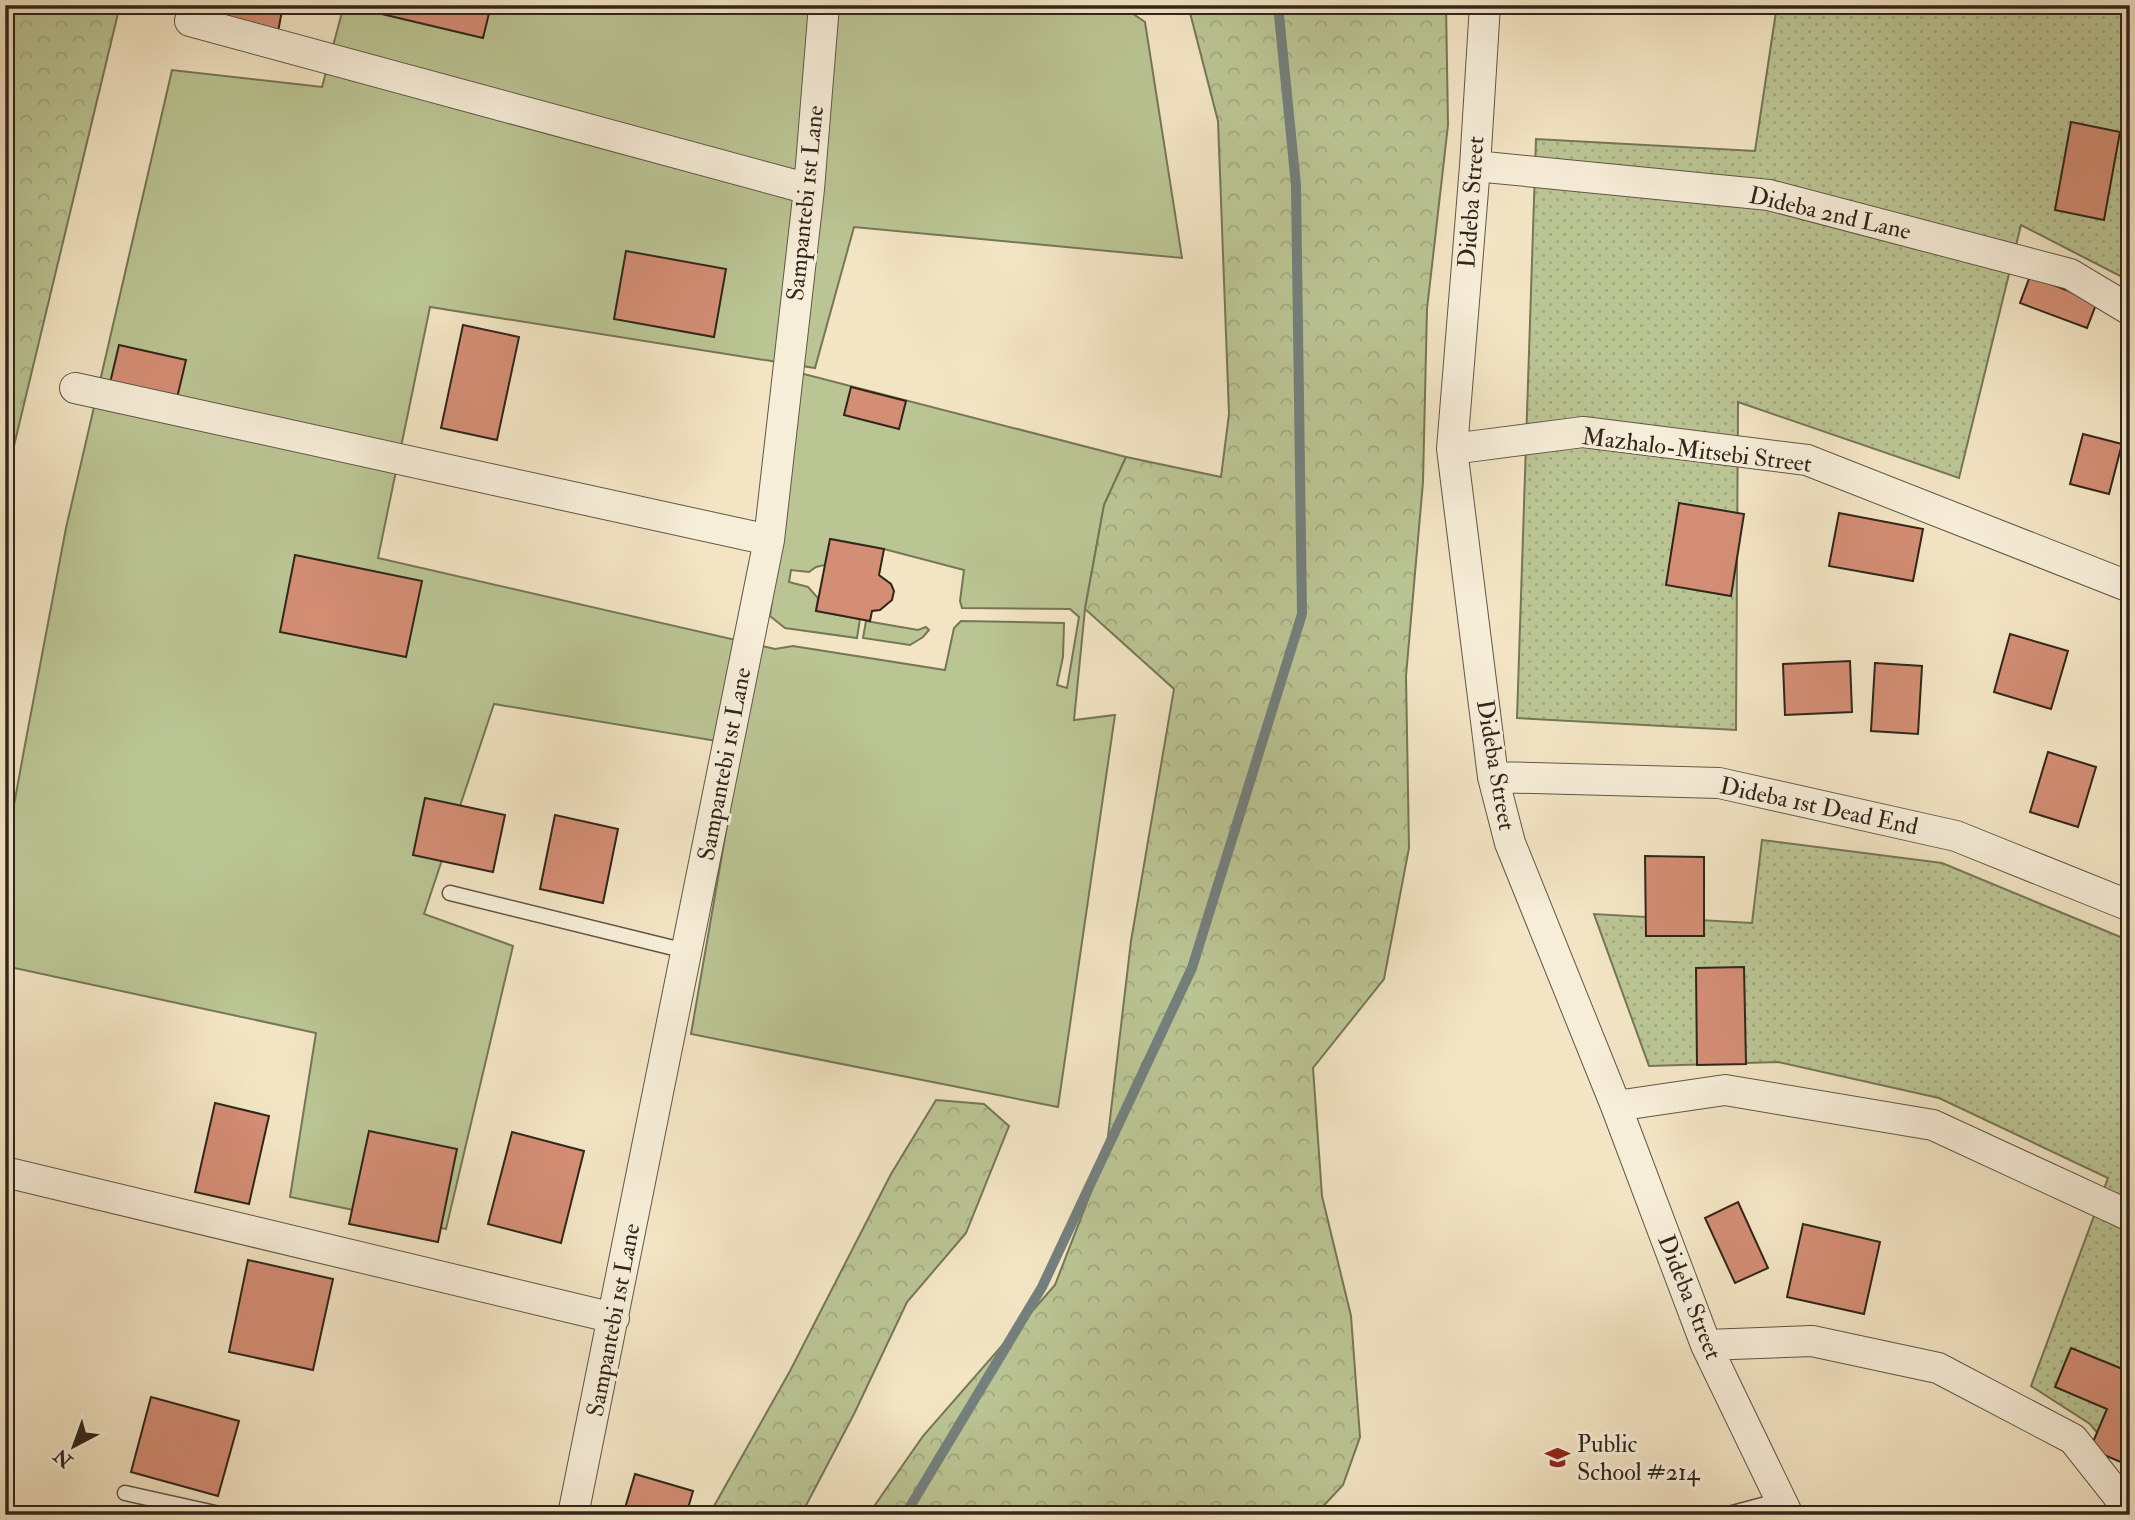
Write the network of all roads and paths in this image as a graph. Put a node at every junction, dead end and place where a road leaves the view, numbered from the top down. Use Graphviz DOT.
graph roads {
  1 [pos="824,5"];
  2 [pos="1485,5"];
  3 [pos="190,21"];
  4 [pos="1475,166"];
  5 [pos="809,189"];
  6 [pos="2130,310"];
  7 [pos="75,388"];
  8 [pos="1452,449"];
  9 [pos="769,540"];
  10 [pos="2130,587"];
  11 [pos="1493,777"];
  12 [pos="450,893"];
  13 [pos="2130,906"];
  14 [pos="686,951"];
  15 [pos="1616,1107"];
  16 [pos="5,1172"];
  17 [pos="2130,1216"];
  18 [pos="614,1318"];
  19 [pos="1706,1345"];
  20 [pos="125,1493"];
  21 [pos="1784,1507"];
  22 [pos="2130,1511"];
  23 [pos="224,1515"];
  24 [pos="573,1515"];
  25 [pos="1725,1515"];
  1 -- 5 [label="street, Sampantebi 1st Lane"];
  2 -- 4 [label="street, Dideba Street"];
  3 -- 5 [label="street"];
  4 -- 6 [label="street, Dideba 2nd Lane"];
  4 -- 8 [label="street, Dideba Street"];
  5 -- 9 [label="street, Sampantebi 1st Lane"];
  7 -- 9 [label="street"];
  8 -- 10 [label="street, Mazhalo-Mitsebi Street"];
  8 -- 11 [label="street, Dideba Street"];
  9 -- 14 [label="street, Sampantebi 1st Lane"];
  11 -- 13 [label="street, Dideba 1st Dead End"];
  11 -- 15 [label="street, Dideba Street"];
  12 -- 14 [label="lane"];
  14 -- 18 [label="street, Sampantebi 1st Lane"];
  15 -- 17 [label="street"];
  15 -- 19 [label="street, Dideba Street"];
  16 -- 18 [label="street"];
  18 -- 24 [label="street, Sampantebi 1st Lane"];
  19 -- 21 [label="street, Dideba Street"];
  19 -- 22 [label="street"];
  20 -- 23 [label="lane"];
  21 -- 25 [label="lane"];
}
